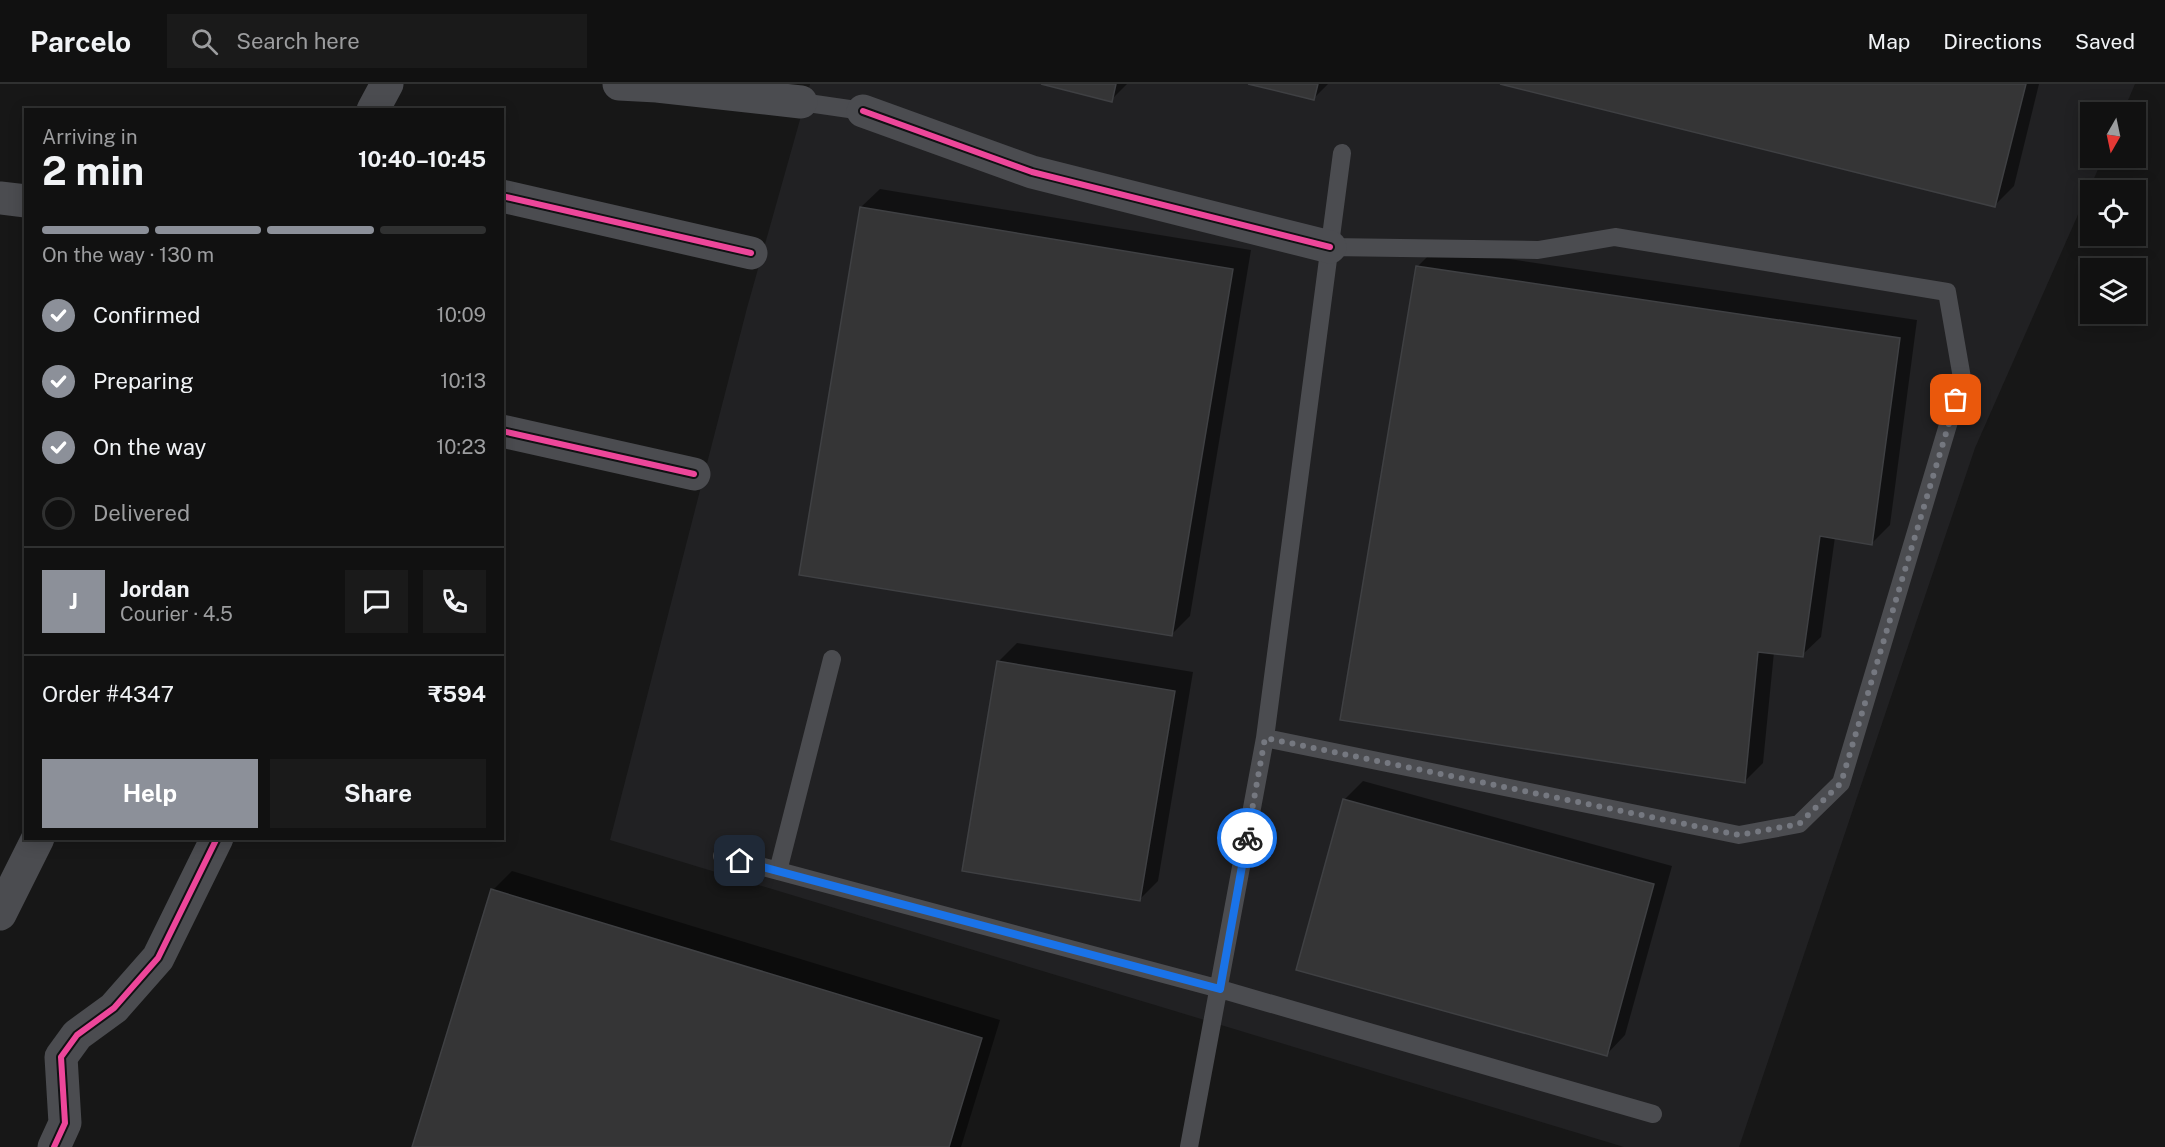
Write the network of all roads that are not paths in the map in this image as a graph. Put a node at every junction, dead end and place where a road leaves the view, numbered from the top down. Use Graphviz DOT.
graph roads {
  1 [pos="387,84"];
  2 [pos="619,84"];
  3 [pos="658,85"];
  4 [pos="801,102"];
  5 [pos="374,108"];
  6 [pos="863,111"];
  7 [pos="1342,153"];
  8 [pos="504,196"];
  9 [pos="0,198"];
  10 [pos="24,201"];
  11 [pos="1330,247"];
  12 [pos="751,253"];
  13 [pos="504,431"];
  14 [pos="694,474"];
  15 [pos="832,659"];
  16 [pos="1265,738"];
  17 [pos="37,840"];
  18 [pos="216,840"];
  19 [pos="722,856"];
  20 [pos="778,871"];
  21 [pos="0,914"];
  22 [pos="1220,989"];
  23 [pos="1653,1114"];
  24 [pos="54,1147"];
  25 [pos="1189,1147"];
  1 -- 5 [label="street"];
  2 -- 3 [label="street"];
  3 -- 4 [label="street"];
  4 -- 6 [label="lane"];
  6 -- 11 [label="street"];
  7 -- 11 [label="lane"];
  8 -- 12 [label="street"];
  9 -- 10 [label="street"];
  11 -- 16 [label="lane"];
  11 -- 16 [label="lane"];
  13 -- 14 [label="street"];
  15 -- 20 [label="lane"];
  16 -- 22 [label="lane"];
  17 -- 21 [label="street"];
  18 -- 24 [label="street"];
  19 -- 20 [label="lane"];
  20 -- 22 [label="lane"];
  22 -- 23 [label="lane"];
  22 -- 25 [label="lane"];
}
